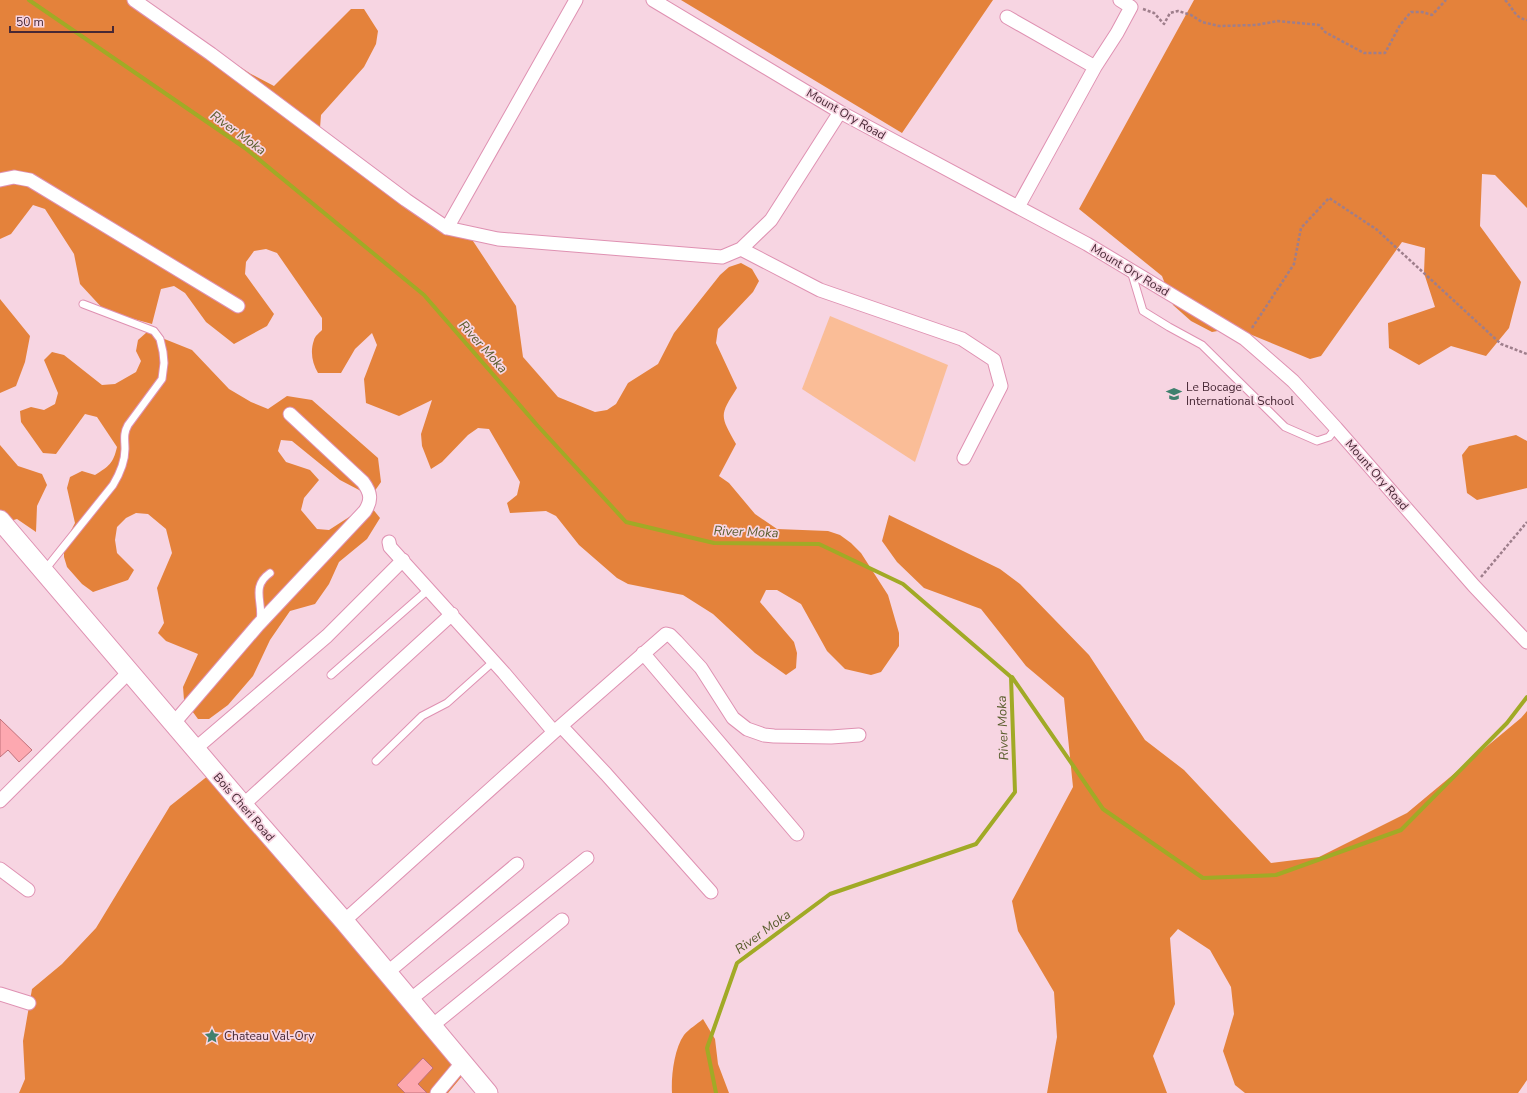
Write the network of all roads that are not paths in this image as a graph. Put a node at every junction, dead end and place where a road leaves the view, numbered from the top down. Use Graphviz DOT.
graph roads {
  1 [pos="134,0"];
  2 [pos="576,0"];
  3 [pos="653,0"];
  4 [pos="1126,3"];
  5 [pos="1007,17"];
  6 [pos="1095,67"];
  7 [pos="840,112"];
  8 [pos="0,180"];
  9 [pos="1018,207"];
  10 [pos="447,228"];
  11 [pos="741,250"];
  12 [pos="1130,270"];
  13 [pos="83,304"];
  14 [pos="238,306"];
  15 [pos="290,414"];
  16 [pos="1336,428"];
  17 [pos="964,458"];
  18 [pos="0,520"];
  19 [pos="389,542"];
  20 [pos="403,560"];
  21 [pos="44,571"];
  22 [pos="270,574"];
  23 [pos="429,589"];
  24 [pos="452,614"];
  25 [pos="258,625"];
  26 [pos="1527,642"];
  27 [pos="643,653"];
  28 [pos="494,661"];
  29 [pos="130,672"];
  30 [pos="331,675"];
  31 [pos="173,724"];
  32 [pos="558,729"];
  33 [pos="859,735"];
  34 [pos="195,749"];
  35 [pos="376,761"];
  36 [pos="0,801"];
  37 [pos="243,806"];
  38 [pos="797,834"];
  39 [pos="587,858"];
  40 [pos="517,864"];
  41 [pos="0,869"];
  42 [pos="28,890"];
  43 [pos="711,892"];
  44 [pos="562,920"];
  45 [pos="344,921"];
  46 [pos="388,972"];
  47 [pos="0,994"];
  48 [pos="411,999"];
  49 [pos="29,1003"];
  50 [pos="433,1025"];
  51 [pos="462,1063"];
  52 [pos="437,1093"];
  53 [pos="488,1093"];
  1 -- 10 [label="street"];
  2 -- 10 [label="street"];
  3 -- 7 [label="street, Mount Ory Road"];
  4 -- 6 [label="street"];
  5 -- 6 [label="street"];
  6 -- 9 [label="street"];
  7 -- 9 [label="street, Mount Ory Road"];
  7 -- 11 [label="street"];
  8 -- 14 [label="street"];
  9 -- 12 [label="street, Mount Ory Road"];
  10 -- 11 [label="street"];
  11 -- 17 [label="street"];
  12 -- 16 [label="street, Mount Ory Road"];
  12 -- 16 [label="lane"];
  13 -- 21 [label="lane"];
  15 -- 25 [label="street"];
  16 -- 26 [label="street, Mount Ory Road"];
  18 -- 21 [label="main road, Bois Cheri Road"];
  19 -- 20 [label="street"];
  20 -- 23 [label="street"];
  20 -- 34 [label="street"];
  21 -- 29 [label="main road, Bois Cheri Road"];
  22 -- 25 [label="lane"];
  23 -- 24 [label="street"];
  23 -- 30 [label="lane"];
  24 -- 28 [label="street"];
  24 -- 37 [label="street"];
  25 -- 31 [label="street"];
  27 -- 32 [label="street"];
  27 -- 33 [label="street"];
  27 -- 38 [label="street"];
  28 -- 32 [label="street"];
  28 -- 35 [label="lane"];
  29 -- 31 [label="main road, Bois Cheri Road"];
  29 -- 36 [label="street"];
  31 -- 34 [label="main road, Bois Cheri Road"];
  32 -- 43 [label="street"];
  32 -- 45 [label="street"];
  34 -- 37 [label="main road, Bois Cheri Road"];
  37 -- 45 [label="main road, Bois Cheri Road"];
  39 -- 48 [label="street"];
  40 -- 46 [label="street"];
  41 -- 42 [label="street"];
  44 -- 50 [label="street"];
  45 -- 46 [label="main road, Bois Cheri Road"];
  46 -- 48 [label="main road, Bois Cheri Road"];
  47 -- 49 [label="street"];
  48 -- 50 [label="main road, Bois Cheri Road"];
  50 -- 51 [label="main road, Bois Cheri Road"];
  51 -- 52 [label="street"];
  51 -- 53 [label="main road, Bois Cheri Road"];
}
